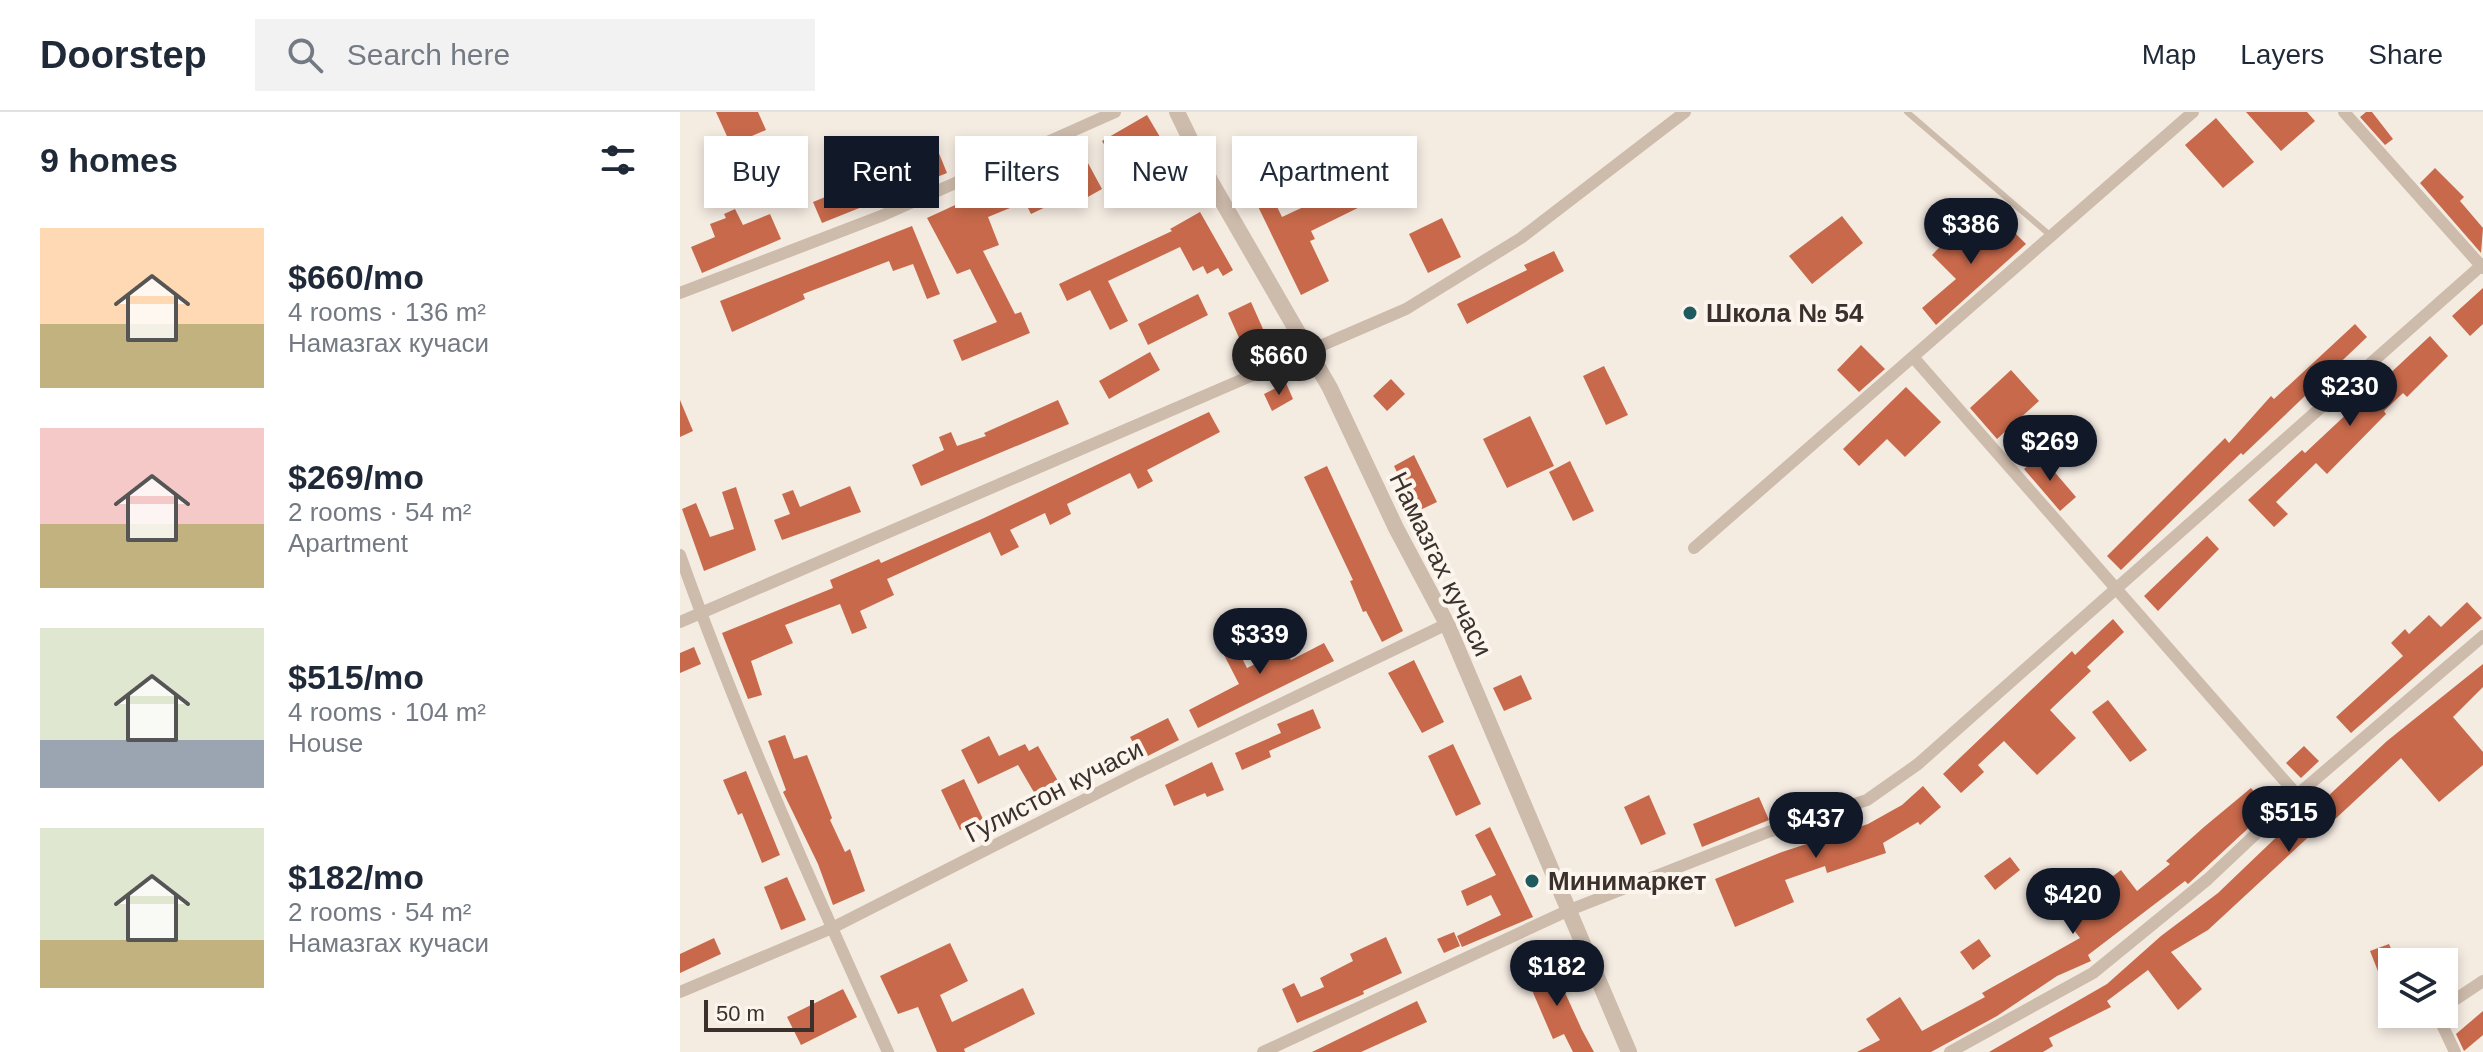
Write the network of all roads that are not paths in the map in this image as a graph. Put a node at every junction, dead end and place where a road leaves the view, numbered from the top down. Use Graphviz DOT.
graph roads {
  1 [pos="1115,112"];
  2 [pos="1177,112"];
  3 [pos="1685,112"];
  4 [pos="1907,112"];
  5 [pos="2193,112"];
  6 [pos="2344,112"];
  7 [pos="2051,236"];
  8 [pos="2482,266"];
  9 [pos="680,293"];
  10 [pos="1310,353"];
  11 [pos="1913,357"];
  12 [pos="1694,548"];
  13 [pos="680,555"];
  14 [pos="2114,591"];
  15 [pos="700,613"];
  16 [pos="680,622"];
  17 [pos="1447,624"];
  18 [pos="2483,636"];
  19 [pos="2297,795"];
  20 [pos="1567,911"];
  21 [pos="832,928"];
  22 [pos="2483,981"];
  23 [pos="680,992"];
  24 [pos="2458,998"];
  25 [pos="2444,1028"];
  26 [pos="888,1052"];
  27 [pos="1263,1052"];
  28 [pos="1629,1052"];
  29 [pos="1950,1052"];
  30 [pos="2455,1052"];
  1 -- 9 [label="street"];
  2 -- 10 [label="street, Намазгах кучаси"];
  3 -- 10 [label="street"];
  4 -- 7 [label="lane"];
  5 -- 7 [label="street"];
  6 -- 8 [label="street"];
  7 -- 11 [label="street"];
  8 -- 14 [label="street"];
  10 -- 15 [label="street"];
  10 -- 17 [label="street, Намазгах кучаси"];
  11 -- 12 [label="street"];
  11 -- 14 [label="street"];
  13 -- 15 [label="street"];
  14 -- 19 [label="street"];
  14 -- 20 [label="street"];
  15 -- 16 [label="street"];
  15 -- 21 [label="street"];
  17 -- 20 [label="street, Намазгах кучаси"];
  17 -- 21 [label="street, Гулистон кучаси"];
  18 -- 19 [label="street"];
  19 -- 29 [label="street"];
  20 -- 27 [label="street"];
  20 -- 28 [label="street, Намазгах кучаси"];
  21 -- 23 [label="street, Гулистон кучаси"];
  21 -- 26 [label="street"];
  22 -- 24 [label="street"];
  25 -- 30 [label="street"];
}
